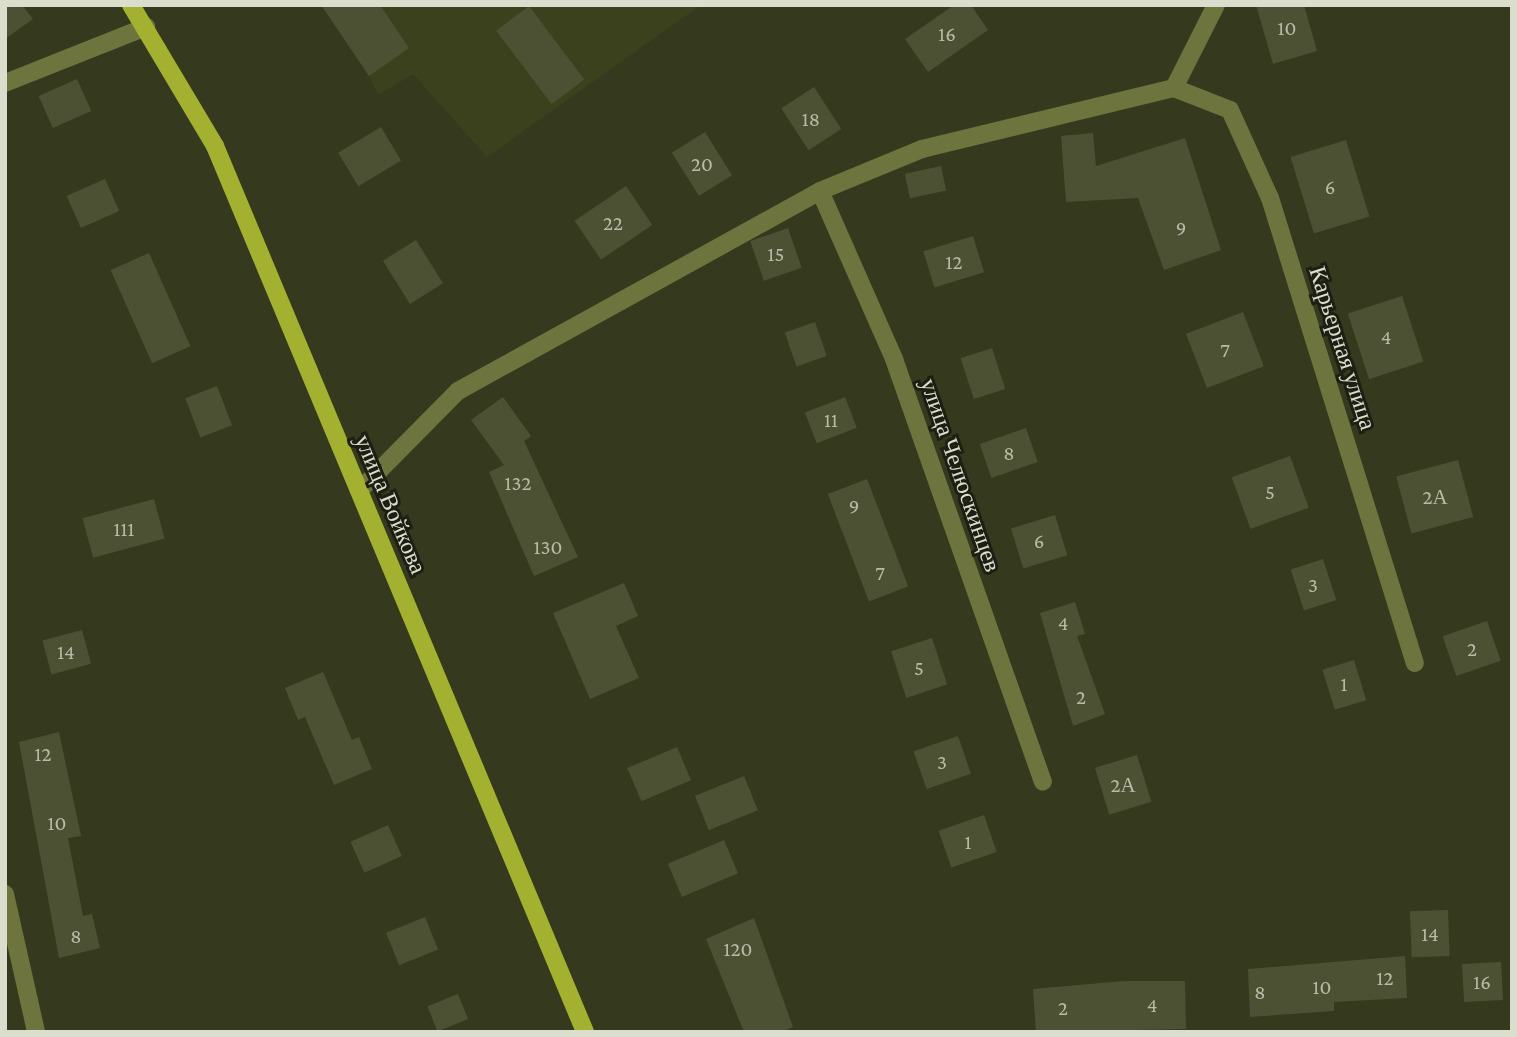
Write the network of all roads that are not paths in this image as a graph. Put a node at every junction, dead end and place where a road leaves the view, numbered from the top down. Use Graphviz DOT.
graph roads {
  1 [pos="131,5"];
  2 [pos="1216,5"];
  3 [pos="146,26"];
  4 [pos="5,83"];
  5 [pos="1174,88"];
  6 [pos="820,191"];
  7 [pos="359,491"];
  8 [pos="1415,663"];
  9 [pos="1043,781"];
  10 [pos="5,894"];
  11 [pos="36,1032"];
  12 [pos="585,1032"];
  1 -- 3 [label="main road, улица Войкова"];
  2 -- 5 [label="street"];
  3 -- 4 [label="street"];
  3 -- 7 [label="main road, улица Войкова"];
  5 -- 6 [label="street"];
  5 -- 8 [label="street, Карьерная улица"];
  6 -- 7 [label="street"];
  6 -- 9 [label="street, улица Челюскинцев"];
  7 -- 12 [label="main road, улица Войкова"];
  10 -- 11 [label="street"];
}
